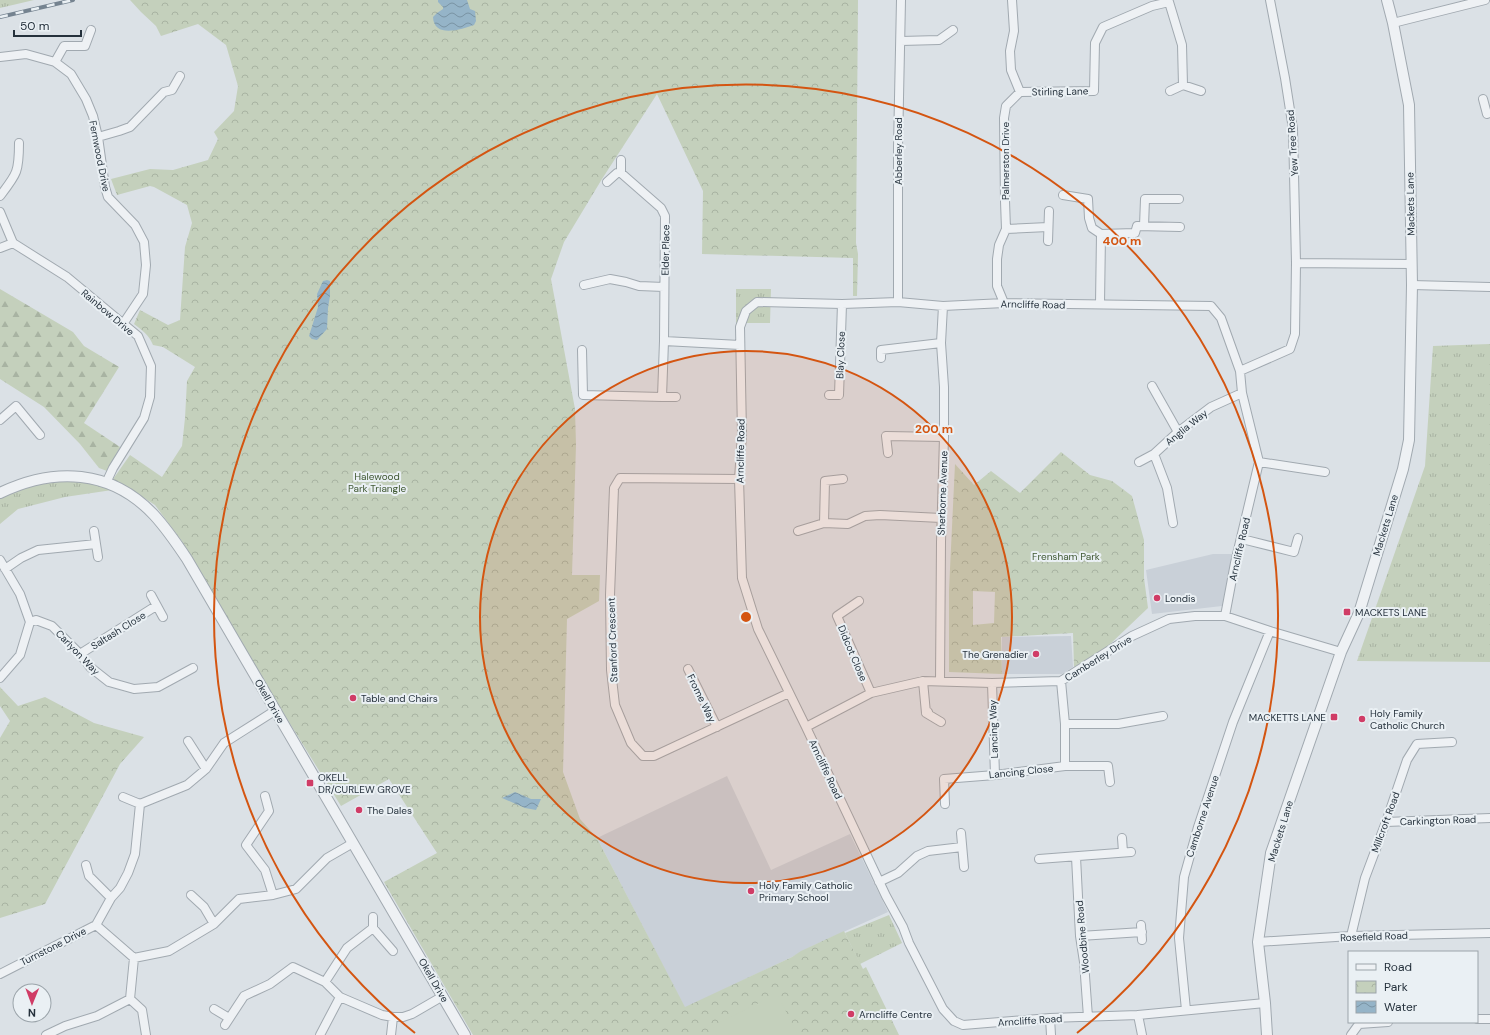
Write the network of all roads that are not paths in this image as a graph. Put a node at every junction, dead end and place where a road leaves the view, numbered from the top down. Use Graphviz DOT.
graph roads {
  1 [pos="901,0"];
  2 [pos="1012,0"];
  3 [pos="1270,0"];
  4 [pos="1387,0"];
  5 [pos="1486,0"];
  6 [pos="1168,1"];
  7 [pos="1393,23"];
  8 [pos="91,30"];
  9 [pos="953,30"];
  10 [pos="901,40"];
  11 [pos="0,57"];
  12 [pos="55,62"];
  13 [pos="180,76"];
  14 [pos="1184,85"];
  15 [pos="1170,91"];
  16 [pos="1202,91"];
  17 [pos="1020,92"];
  18 [pos="98,137"];
  19 [pos="19,143"];
  20 [pos="621,160"];
  21 [pos="623,174"];
  22 [pos="607,182"];
  23 [pos="1063,195"];
  24 [pos="0,196"];
  25 [pos="1179,199"];
  26 [pos="1049,211"];
  27 [pos="0,212"];
  28 [pos="1144,226"];
  29 [pos="1048,227"];
  30 [pos="1180,227"];
  31 [pos="1006,229"];
  32 [pos="1101,234"];
  33 [pos="1048,241"];
  34 [pos="13,243"];
  35 [pos="0,248"];
  36 [pos="1296,263"];
  37 [pos="1412,264"];
  38 [pos="584,284"];
  39 [pos="1412,285"];
  40 [pos="664,287"];
  41 [pos="1490,287"];
  42 [pos="898,302"];
  43 [pos="1004,303"];
  44 [pos="842,304"];
  45 [pos="1100,304"];
  46 [pos="943,306"];
  47 [pos="123,324"];
  48 [pos="664,341"];
  49 [pos="941,343"];
  50 [pos="740,345"];
  51 [pos="582,350"];
  52 [pos="881,358"];
  53 [pos="1240,371"];
  54 [pos="1152,386"];
  55 [pos="1242,393"];
  56 [pos="829,394"];
  57 [pos="662,397"];
  58 [pos="676,397"];
  59 [pos="0,420"];
  60 [pos="1178,432"];
  61 [pos="40,435"];
  62 [pos="944,437"];
  63 [pos="888,453"];
  64 [pos="1154,454"];
  65 [pos="1139,462"];
  66 [pos="1260,462"];
  67 [pos="1325,472"];
  68 [pos="740,479"];
  69 [pos="844,479"];
  70 [pos="106,483"];
  71 [pos="0,493"];
  72 [pos="941,518"];
  73 [pos="824,523"];
  74 [pos="1173,523"];
  75 [pos="94,531"];
  76 [pos="798,531"];
  77 [pos="1298,538"];
  78 [pos="1242,539"];
  79 [pos="96,544"];
  80 [pos="98,557"];
  81 [pos="0,560"];
  82 [pos="5,569"];
  83 [pos="151,595"];
  84 [pos="859,601"];
  85 [pos="156,606"];
  86 [pos="1225,616"];
  87 [pos="163,617"];
  88 [pos="30,622"];
  89 [pos="1270,631"];
  90 [pos="1342,652"];
  91 [pos="80,654"];
  92 [pos="193,668"];
  93 [pos="688,669"];
  94 [pos="0,678"];
  95 [pos="923,680"];
  96 [pos="940,681"];
  97 [pos="1061,681"];
  98 [pos="992,683"];
  99 [pos="789,693"];
  100 [pos="871,693"];
  101 [pos="276,710"];
  102 [pos="1163,716"];
  103 [pos="942,722"];
  104 [pos="1065,724"];
  105 [pos="717,727"];
  106 [pos="806,727"];
  107 [pos="188,741"];
  108 [pos="1452,742"];
  109 [pos="1065,766"];
  110 [pos="206,769"];
  111 [pos="995,775"];
  112 [pos="1110,782"];
  113 [pos="265,796"];
  114 [pos="124,797"];
  115 [pos="140,804"];
  116 [pos="945,804"];
  117 [pos="1490,818"];
  118 [pos="1386,822"];
  119 [pos="961,832"];
  120 [pos="1122,838"];
  121 [pos="353,843"];
  122 [pos="962,848"];
  123 [pos="1076,857"];
  124 [pos="1039,859"];
  125 [pos="86,865"];
  126 [pos="964,867"];
  127 [pos="879,882"];
  128 [pos="191,895"];
  129 [pos="273,895"];
  130 [pos="111,898"];
  131 [pos="373,917"];
  132 [pos="214,924"];
  133 [pos="96,925"];
  134 [pos="373,928"];
  135 [pos="1142,932"];
  136 [pos="1490,933"];
  137 [pos="1080,936"];
  138 [pos="1351,936"];
  139 [pos="1258,942"];
  140 [pos="393,950"];
  141 [pos="134,958"];
  142 [pos="0,974"];
  143 [pos="325,982"];
  144 [pos="443,996"];
  145 [pos="340,997"];
  146 [pos="130,999"];
  147 [pos="1265,1003"];
  148 [pos="214,1009"];
  149 [pos="1186,1010"];
  150 [pos="1138,1014"];
  151 [pos="1088,1017"];
  152 [pos="393,1018"];
  153 [pos="1050,1018"];
  154 [pos="1490,1019"];
  155 [pos="1478,1020"];
  156 [pos="1374,1023"];
  157 [pos="46,1035"];
  158 [pos="146,1035"];
  159 [pos="320,1035"];
  160 [pos="391,1035"];
  161 [pos="465,1035"];
  162 [pos="1051,1035"];
  163 [pos="1142,1035"];
  164 [pos="1267,1035"];
  165 [pos="1351,1035"];
  1 -- 10 [label="street, Abberley Road"];
  2 -- 17 [label="street"];
  3 -- 36 [label="street, Yew Tree Road"];
  4 -- 7 [label="street, Mackets Lane"];
  5 -- 7 [label="street"];
  6 -- 14 [label="street, Stirling Lane"];
  6 -- 17 [label="street, Stirling Lane"];
  7 -- 37 [label="street, Mackets Lane"];
  8 -- 12 [label="street"];
  9 -- 10 [label="street"];
  10 -- 42 [label="street, Abberley Road"];
  11 -- 12 [label="street, Fernwood Drive"];
  12 -- 18 [label="street, Fernwood Drive"];
  13 -- 18 [label="street"];
  14 -- 15 [label="street"];
  14 -- 16 [label="street"];
  17 -- 31 [label="street, Palmerston Drive"];
  18 -- 47 [label="street, Fernwood Drive"];
  19 -- 24 [label="street"];
  20 -- 21 [label="street"];
  21 -- 22 [label="street"];
  21 -- 40 [label="street, Elder Place"];
  23 -- 32 [label="street"];
  25 -- 28 [label="street"];
  26 -- 29 [label="street"];
  27 -- 34 [label="street"];
  28 -- 30 [label="street"];
  28 -- 32 [label="street"];
  29 -- 31 [label="street"];
  29 -- 33 [label="street"];
  31 -- 43 [label="street, Palmerston Drive"];
  32 -- 45 [label="street"];
  34 -- 35 [label="street"];
  34 -- 47 [label="street, Rainbow Drive"];
  36 -- 37 [label="street"];
  36 -- 53 [label="street, Yew Tree Road"];
  37 -- 39 [label="street, Mackets Lane"];
  38 -- 40 [label="street"];
  39 -- 41 [label="street"];
  39 -- 90 [label="street, Mackets Lane"];
  40 -- 48 [label="street, Elder Place"];
  42 -- 44 [label="street, Arncliffe Road"];
  42 -- 46 [label="street, Arncliffe Road"];
  43 -- 45 [label="street, Arncliffe Road"];
  43 -- 46 [label="street, Arncliffe Road"];
  44 -- 50 [label="street, Arncliffe Road"];
  44 -- 56 [label="street, Blay Close"];
  45 -- 53 [label="street, Arncliffe Road"];
  46 -- 49 [label="street, Sherborne Avenue"];
  47 -- 70 [label="street, Rainbow Drive"];
  48 -- 50 [label="street"];
  48 -- 57 [label="street, Elder Place"];
  49 -- 52 [label="street"];
  49 -- 62 [label="street, Sherborne Avenue"];
  50 -- 68 [label="street, Arncliffe Road"];
  51 -- 57 [label="street"];
  53 -- 55 [label="street, Arncliffe Road"];
  54 -- 60 [label="street"];
  55 -- 60 [label="street, Anglia Way"];
  55 -- 66 [label="street, Arncliffe Road"];
  57 -- 58 [label="street"];
  59 -- 61 [label="street"];
  60 -- 64 [label="street, Anglia Way"];
  62 -- 63 [label="street"];
  62 -- 72 [label="street, Sherborne Avenue"];
  64 -- 65 [label="street, Anglia Way"];
  64 -- 74 [label="street"];
  66 -- 67 [label="street"];
  66 -- 78 [label="street, Arncliffe Road"];
  68 -- 99 [label="street, Arncliffe Road"];
  68 -- 105 [label="street, Stanford Crescent"];
  69 -- 73 [label="street"];
  70 -- 71 [label="street, Okell Drive"];
  70 -- 101 [label="street, Okell Drive"];
  72 -- 73 [label="street"];
  72 -- 96 [label="street, Sherborne Avenue"];
  73 -- 76 [label="street"];
  75 -- 79 [label="street"];
  77 -- 78 [label="street"];
  78 -- 86 [label="street, Arncliffe Road"];
  79 -- 80 [label="street"];
  79 -- 82 [label="street"];
  81 -- 82 [label="street"];
  82 -- 88 [label="street"];
  83 -- 85 [label="street"];
  84 -- 100 [label="street, Didcot Close"];
  85 -- 87 [label="street"];
  85 -- 91 [label="street, Saltash Close"];
  86 -- 89 [label="street, Camberley Drive"];
  86 -- 97 [label="street, Camberley Drive"];
  88 -- 91 [label="street, Carlyon Way"];
  88 -- 94 [label="street"];
  89 -- 90 [label="street, Camberley Drive"];
  89 -- 149 [label="street, Camborne Avenue"];
  90 -- 139 [label="street, Mackets Lane"];
  91 -- 92 [label="street, Carlyon Way"];
  93 -- 105 [label="street, Frome Way"];
  95 -- 96 [label="street, Camberley Drive"];
  95 -- 100 [label="street, Camberley Drive"];
  95 -- 103 [label="street"];
  96 -- 98 [label="street, Camberley Drive"];
  97 -- 98 [label="street, Camberley Drive"];
  97 -- 104 [label="street"];
  98 -- 111 [label="street, Lancing Way"];
  99 -- 105 [label="street, Stanford Crescent"];
  99 -- 106 [label="street, Arncliffe Road"];
  100 -- 106 [label="street, Camberley Drive"];
  101 -- 110 [label="street"];
  101 -- 121 [label="street, Okell Drive"];
  102 -- 104 [label="street"];
  104 -- 109 [label="street"];
  106 -- 127 [label="street, Arncliffe Road"];
  107 -- 110 [label="street"];
  108 -- 118 [label="street, Millcroft Road"];
  109 -- 111 [label="street, Lancing Close"];
  109 -- 112 [label="street, Lancing Close"];
  110 -- 115 [label="street"];
  111 -- 116 [label="street, Lancing Close"];
  113 -- 129 [label="street"];
  114 -- 115 [label="street"];
  115 -- 130 [label="street, Turnstone Drive"];
  117 -- 118 [label="street, Carkington Road"];
  118 -- 138 [label="street, Millcroft Road"];
  119 -- 122 [label="street"];
  120 -- 123 [label="street"];
  121 -- 129 [label="street"];
  121 -- 144 [label="street, Okell Drive"];
  122 -- 126 [label="street"];
  122 -- 127 [label="street"];
  123 -- 124 [label="street"];
  123 -- 137 [label="street, Woodbine Road"];
  125 -- 130 [label="street"];
  127 -- 153 [label="street, Arncliffe Road"];
  128 -- 132 [label="street"];
  129 -- 132 [label="street"];
  130 -- 133 [label="street, Turnstone Drive"];
  131 -- 134 [label="street"];
  132 -- 141 [label="street"];
  133 -- 141 [label="street"];
  133 -- 142 [label="street, Turnstone Drive"];
  134 -- 140 [label="street"];
  134 -- 143 [label="street"];
  135 -- 137 [label="street"];
  136 -- 138 [label="street, Rosefield Road"];
  137 -- 151 [label="street, Woodbine Road"];
  138 -- 139 [label="street, Rosefield Road"];
  139 -- 147 [label="street, Mackets Lane"];
  141 -- 146 [label="street"];
  143 -- 145 [label="street"];
  143 -- 148 [label="street"];
  144 -- 152 [label="street"];
  144 -- 161 [label="street, Okell Drive"];
  145 -- 152 [label="street"];
  145 -- 159 [label="street"];
  146 -- 157 [label="street"];
  146 -- 158 [label="street"];
  147 -- 149 [label="street, Arncliffe Road"];
  147 -- 164 [label="street, Mackets Lane"];
  149 -- 150 [label="street, Arncliffe Road"];
  150 -- 151 [label="street, Arncliffe Road"];
  150 -- 163 [label="street"];
  151 -- 153 [label="street, Arncliffe Road"];
  152 -- 160 [label="street"];
  153 -- 162 [label="street"];
  154 -- 155 [label="street"];
  156 -- 165 [label="street"];
}
